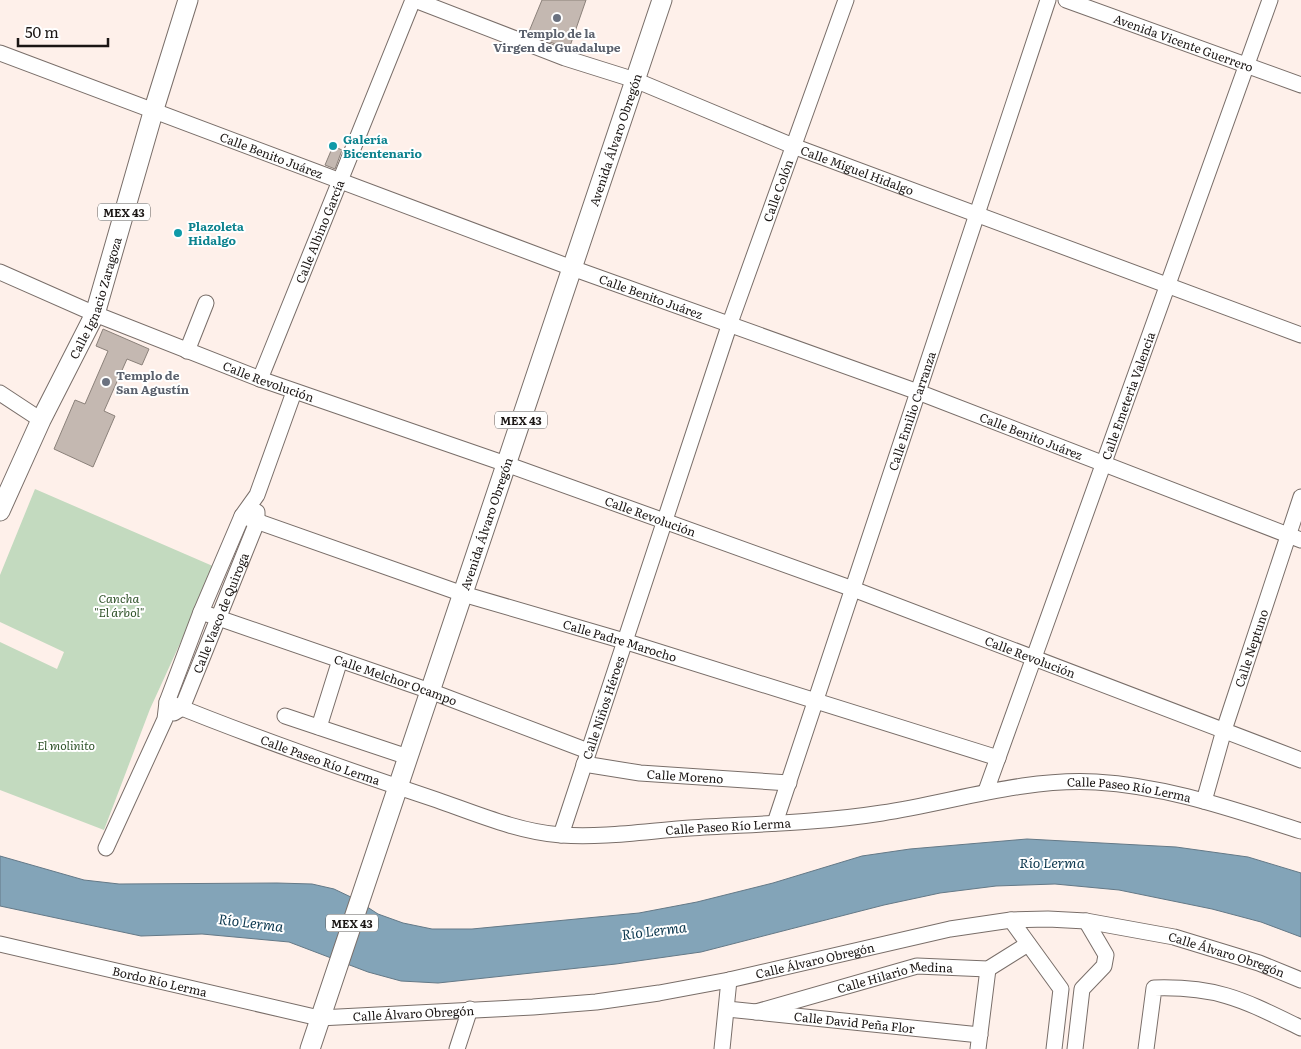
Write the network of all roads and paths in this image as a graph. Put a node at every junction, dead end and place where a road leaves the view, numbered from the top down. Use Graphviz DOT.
graph roads {
  1 [pos="188,0"];
  2 [pos="414,0"];
  3 [pos="662,0"];
  4 [pos="846,0"];
  5 [pos="1048,0"];
  6 [pos="1066,0"];
  7 [pos="1270,0"];
  8 [pos="0,53"];
  9 [pos="1246,65"];
  10 [pos="635,80"];
  11 [pos="1301,85"];
  12 [pos="154,110"];
  13 [pos="793,146"];
  14 [pos="339,181"];
  15 [pos="977,214"];
  16 [pos="572,268"];
  17 [pos="0,272"];
  18 [pos="1167,286"];
  19 [pos="206,304"];
  20 [pos="95,314"];
  21 [pos="730,323"];
  22 [pos="1301,336"];
  23 [pos="187,351"];
  24 [pos="260,379"];
  25 [pos="294,392"];
  26 [pos="918,392"];
  27 [pos="0,394"];
  28 [pos="42,420"];
  29 [pos="1104,463"];
  30 [pos="506,464"];
  31 [pos="257,495"];
  32 [pos="1301,497"];
  33 [pos="0,511"];
  34 [pos="242,516"];
  35 [pos="664,521"];
  36 [pos="257,522"];
  37 [pos="1295,537"];
  38 [pos="853,589"];
  39 [pos="463,594"];
  40 [pos="201,612"];
  41 [pos="218,618"];
  42 [pos="624,641"];
  43 [pos="1034,658"];
  44 [pos="340,660"];
  45 [pos="430,691"];
  46 [pos="816,700"];
  47 [pos="167,702"];
  48 [pos="182,708"];
  49 [pos="285,716"];
  50 [pos="165,719"];
  51 [pos="318,727"];
  52 [pos="1224,730"];
  53 [pos="408,757"];
  54 [pos="586,757"];
  55 [pos="998,758"];
  56 [pos="1301,760"];
  57 [pos="789,783"];
  58 [pos="398,788"];
  59 [pos="986,791"];
  60 [pos="1204,800"];
  61 [pos="776,823"];
  62 [pos="1301,831"];
  63 [pos="561,835"];
  64 [pos="106,848"];
  65 [pos="1011,920"];
  66 [pos="1086,921"];
  67 [pos="0,944"];
  68 [pos="1028,944"];
  69 [pos="988,969"];
  70 [pos="729,980"];
  71 [pos="1301,980"];
  72 [pos="1062,989"];
  73 [pos="1082,989"];
  74 [pos="470,1009"];
  75 [pos="727,1009"];
  76 [pos="321,1012"];
  77 [pos="756,1012"];
  78 [pos="1301,1028"];
  79 [pos="979,1042"];
  80 [pos="310,1049"];
  81 [pos="457,1049"];
  82 [pos="722,1049"];
  83 [pos="1054,1049"];
  84 [pos="1074,1049"];
  85 [pos="1146,1049"];
  1 -- 12 [label="main road, Calle Ignacio Zaragoza / MEX 43"];
  2 -- 10 [label="street, Calle Miguel Hidalgo"];
  2 -- 14 [label="street, Calle Albino García"];
  3 -- 10 [label="main road, Avenida Álvaro Obregón / MEX 43"];
  4 -- 13 [label="street, Calle Colón"];
  5 -- 15 [label="street, Calle Emilio Carranza"];
  6 -- 9 [label="street, Avenida Vicente Guerrero"];
  7 -- 9 [label="street, Calle Emeteria Valencia"];
  8 -- 12 [label="street, Calle Benito Juárez"];
  9 -- 11 [label="street, Avenida Vicente Guerrero"];
  9 -- 18 [label="street, Calle Emeteria Valencia"];
  10 -- 13 [label="street, Calle Miguel Hidalgo"];
  10 -- 16 [label="main road, Avenida Álvaro Obregón / MEX 43"];
  12 -- 14 [label="street, Calle Benito Juárez"];
  12 -- 20 [label="main road, Calle Ignacio Zaragoza / MEX 43"];
  13 -- 15 [label="street, Calle Miguel Hidalgo"];
  13 -- 21 [label="street, Calle Colón"];
  14 -- 16 [label="street, Calle Benito Juárez"];
  14 -- 24 [label="street, Calle Albino García"];
  15 -- 18 [label="street, Calle Miguel Hidalgo"];
  15 -- 26 [label="street, Calle Emilio Carranza"];
  16 -- 21 [label="street, Calle Benito Juárez"];
  16 -- 30 [label="main road, Avenida Álvaro Obregón / MEX 43"];
  17 -- 20 [label="street, Calle Revolución"];
  18 -- 22 [label="street, Calle Miguel Hidalgo"];
  18 -- 29 [label="street, Calle Emeteria Valencia"];
  19 -- 23 [label="street"];
  20 -- 23 [label="street, Calle Revolución"];
  20 -- 28 [label="main road, Calle Ignacio Zaragoza / MEX 43"];
  21 -- 26 [label="street, Calle Benito Juárez"];
  21 -- 35 [label="street, Calle Niños Héroes"];
  23 -- 24 [label="street, Calle Revolución"];
  24 -- 25 [label="street, Calle Revolución"];
  25 -- 30 [label="street, Calle Revolución"];
  25 -- 31 [label="street, Calle Vasco de Quiroga"];
  26 -- 29 [label="street, Calle Benito Juárez"];
  26 -- 38 [label="street, Calle Emilio Carranza"];
  27 -- 28 [label="street"];
  28 -- 33 [label="main road, MEX 43"];
  29 -- 37 [label="street, Calle Benito Juárez"];
  29 -- 43 [label="street, Calle Emeteria Valencia"];
  30 -- 35 [label="street, Calle Revolución"];
  30 -- 39 [label="main road, Avenida Álvaro Obregón / MEX 43"];
  31 -- 34 [label="street, Calle Vasco de Quiroga"];
  31 -- 36 [label="street, Calle Vasco de Quiroga"];
  32 -- 37 [label="street, Calle Neptuno"];
  34 -- 36 [label="street, Calle Padre Marocho"];
  34 -- 40 [label="street, Calle Vasco de Quiroga"];
  35 -- 38 [label="street, Calle Revolución"];
  35 -- 42 [label="street, Calle Niños Héroes"];
  36 -- 39 [label="street, Calle Padre Marocho"];
  36 -- 41 [label="street, Calle Vasco de Quiroga"];
  37 -- 52 [label="street, Calle Neptuno"];
  38 -- 43 [label="street, Calle Revolución"];
  38 -- 46 [label="street, Calle Emilio Carranza"];
  39 -- 42 [label="street, Calle Padre Marocho"];
  39 -- 45 [label="main road, Avenida Álvaro Obregón / MEX 43"];
  40 -- 41 [label="street, Calle Melchor Ocampo"];
  40 -- 47 [label="street, Calle Vasco de Quiroga"];
  41 -- 44 [label="street, Calle Melchor Ocampo"];
  41 -- 48 [label="street, Calle Vasco de Quiroga"];
  42 -- 46 [label="street, Calle Padre Marocho"];
  42 -- 54 [label="street, Calle Niños Héroes"];
  43 -- 52 [label="street, Calle Revolución"];
  43 -- 55 [label="street, Calle Emeteria Valencia"];
  44 -- 45 [label="street, Calle Melchor Ocampo"];
  44 -- 51 [label="street"];
  45 -- 53 [label="main road, Avenida Álvaro Obregón / MEX 43"];
  45 -- 54 [label="street, Calle Melchor Ocampo"];
  46 -- 55 [label="street, Calle Padre Marocho"];
  46 -- 57 [label="street, Calle Emilio Carranza"];
  47 -- 48 [label="street, Calle Paseo Río Lerma"];
  47 -- 50 [label="street, Calle Vasco de Quiroga"];
  48 -- 50 [label="street"];
  48 -- 58 [label="street, Calle Paseo Río Lerma"];
  49 -- 51 [label="street"];
  50 -- 64 [label="street, Calle Vasco de Quiroga"];
  51 -- 53 [label="street"];
  52 -- 56 [label="street, Calle Revolución"];
  52 -- 60 [label="street, Calle Neptuno"];
  53 -- 58 [label="main road, Avenida Álvaro Obregón / MEX 43"];
  54 -- 57 [label="street, Calle Moreno"];
  54 -- 63 [label="street, Calle Niños Héroes"];
  55 -- 59 [label="street, Calle Emeteria Valencia"];
  57 -- 61 [label="street, Calle Emilio Carranza"];
  58 -- 63 [label="street, Calle Paseo Río Lerma"];
  58 -- 76 [label="main road, Avenida Álvaro Obregón / MEX 43"];
  59 -- 60 [label="street, Calle Paseo Río Lerma"];
  59 -- 61 [label="street, Calle Paseo Río Lerma"];
  60 -- 62 [label="street, Calle Paseo Río Lerma"];
  61 -- 63 [label="street, Calle Paseo Río Lerma"];
  65 -- 66 [label="street, Calle Álvaro Obregón"];
  65 -- 68 [label="street"];
  65 -- 70 [label="street, Calle Álvaro Obregón"];
  66 -- 71 [label="street, Calle Álvaro Obregón"];
  66 -- 73 [label="street"];
  67 -- 76 [label="street, Bordo Río Lerma"];
  68 -- 69 [label="street"];
  68 -- 72 [label="street"];
  69 -- 77 [label="street, Calle Hilario Medina"];
  69 -- 79 [label="street"];
  70 -- 74 [label="street, Calle Álvaro Obregón"];
  70 -- 75 [label="street"];
  72 -- 73 [label="street"];
  72 -- 83 [label="street"];
  73 -- 84 [label="street"];
  74 -- 76 [label="street, Calle Álvaro Obregón"];
  74 -- 81 [label="street"];
  75 -- 77 [label="street, Calle David Peña Flor"];
  75 -- 82 [label="street"];
  76 -- 80 [label="main road, Avenida Álvaro Obregón / MEX 43"];
  77 -- 79 [label="street, Calle David Peña Flor"];
  78 -- 85 [label="street"];
}
